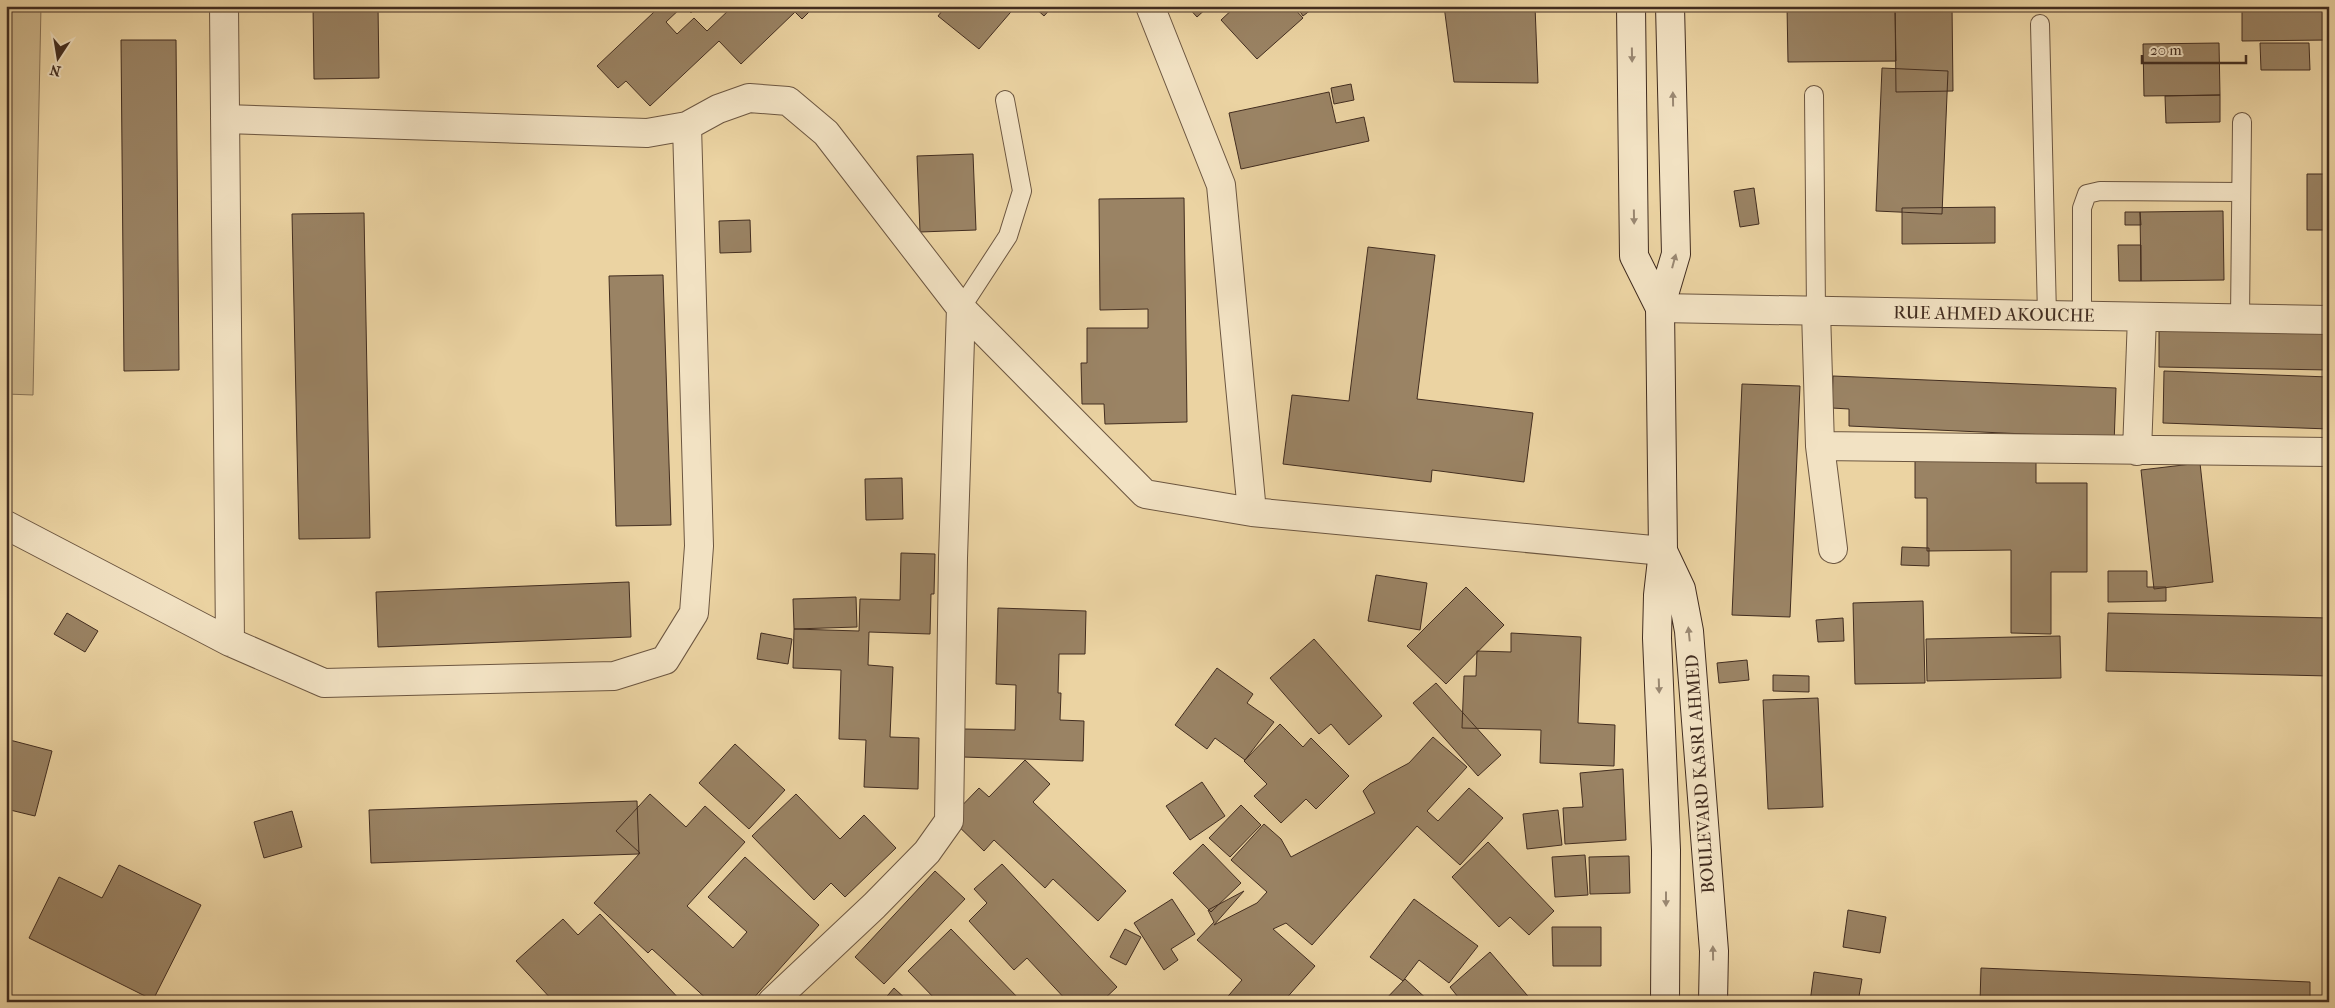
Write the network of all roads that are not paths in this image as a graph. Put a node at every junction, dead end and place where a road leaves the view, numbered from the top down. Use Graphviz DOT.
graph roads {
  1 [pos="224,6"];
  2 [pos="1150,6"];
  3 [pos="1631,6"];
  4 [pos="1670,6"];
  5 [pos="2040,24"];
  6 [pos="1814,95"];
  7 [pos="1005,100"];
  8 [pos="225,119"];
  9 [pos="2242,122"];
  10 [pos="687,126"];
  11 [pos="2241,192"];
  12 [pos="961,308"];
  13 [pos="1660,308"];
  14 [pos="1816,310"];
  15 [pos="2047,315"];
  16 [pos="2082,316"];
  17 [pos="2142,317"];
  18 [pos="2240,318"];
  19 [pos="2329,320"];
  20 [pos="1820,446"];
  21 [pos="2137,451"];
  22 [pos="2329,452"];
  23 [pos="1252,512"];
  24 [pos="6,525"];
  25 [pos="1833,549"];
  26 [pos="1663,551"];
  27 [pos="230,642"];
  28 [pos="772,1002"];
  29 [pos="1665,1002"];
  30 [pos="1713,1002"];
  1 -- 8 [label="street"];
  2 -- 23 [label="street"];
  3 -- 13 [label="street, BOULEVARD KASRI AHMED, one-way"];
  13 -- 4 [label="street, BOULEVARD KASRI AHMED, one-way"];
  5 -- 15 [label="lane"];
  6 -- 14 [label="lane"];
  7 -- 12 [label="lane"];
  8 -- 10 [label="street"];
  8 -- 27 [label="street"];
  9 -- 11 [label="lane"];
  10 -- 12 [label="street"];
  10 -- 27 [label="street"];
  11 -- 16 [label="lane"];
  11 -- 18 [label="lane"];
  12 -- 23 [label="street"];
  12 -- 28 [label="street"];
  13 -- 14 [label="street, RUE AHMED AKOUCHE"];
  13 -- 26 [label="street, BOULEVARD KASRI AHMED"];
  14 -- 15 [label="street, RUE AHMED AKOUCHE"];
  14 -- 20 [label="street"];
  15 -- 16 [label="street, RUE AHMED AKOUCHE"];
  16 -- 17 [label="street, RUE AHMED AKOUCHE"];
  17 -- 18 [label="street, RUE AHMED AKOUCHE"];
  17 -- 21 [label="street"];
  18 -- 19 [label="street, RUE AHMED AKOUCHE"];
  20 -- 21 [label="street"];
  20 -- 25 [label="street"];
  21 -- 22 [label="street"];
  23 -- 26 [label="street"];
  24 -- 27 [label="street"];
  26 -- 29 [label="street, BOULEVARD KASRI AHMED, one-way"];
  30 -- 26 [label="street, BOULEVARD KASRI AHMED, one-way"];
}
